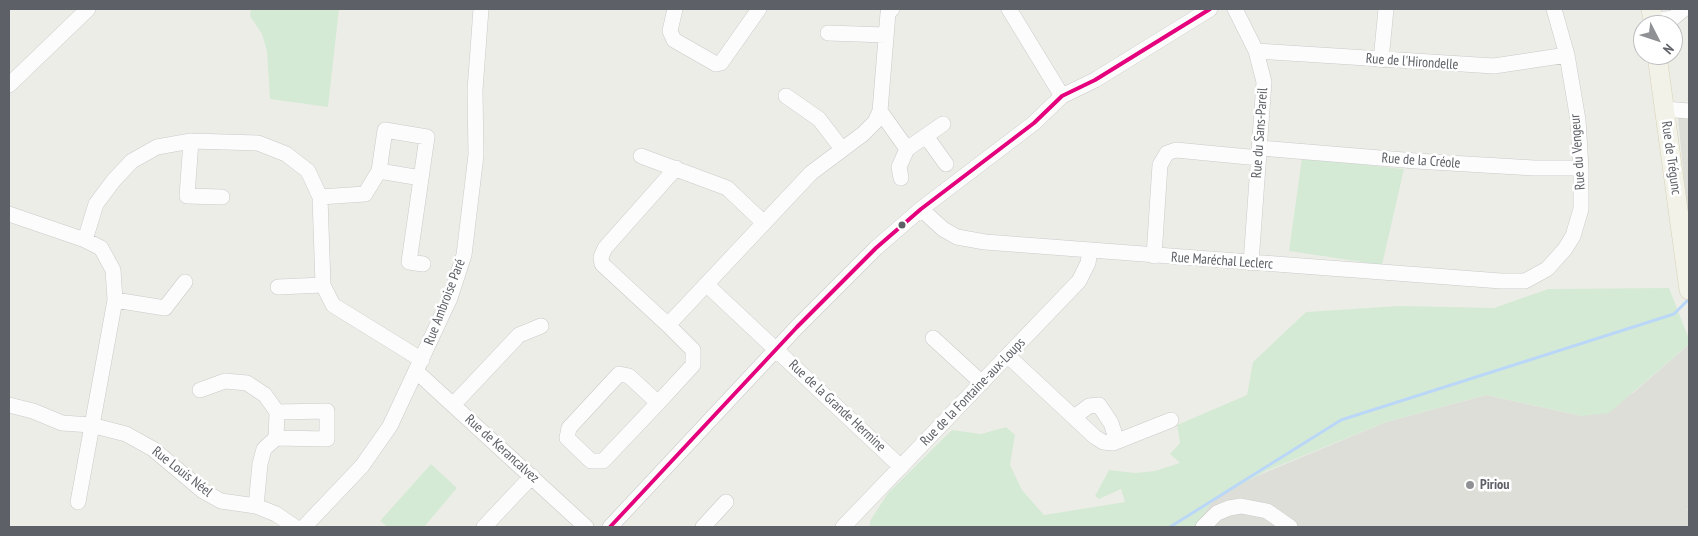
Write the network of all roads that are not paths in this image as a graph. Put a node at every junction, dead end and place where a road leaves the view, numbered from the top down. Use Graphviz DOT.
graph roads {
  1 [pos="88,9"];
  2 [pos="481,9"];
  3 [pos="675,9"];
  4 [pos="759,9"];
  5 [pos="892,9"];
  6 [pos="1004,9"];
  7 [pos="1009,9"];
  8 [pos="1210,9"];
  9 [pos="1235,9"];
  10 [pos="1386,9"];
  11 [pos="1554,9"];
  12 [pos="828,33"];
  13 [pos="886,35"];
  14 [pos="1256,51"];
  15 [pos="1567,55"];
  16 [pos="1381,60"];
  17 [pos="1658,65"];
  18 [pos="9,85"];
  19 [pos="786,96"];
  20 [pos="1062,96"];
  21 [pos="1664,109"];
  22 [pos="880,111"];
  23 [pos="1689,111"];
  24 [pos="943,124"];
  25 [pos="926,136"];
  26 [pos="191,141"];
  27 [pos="842,149"];
  28 [pos="907,149"];
  29 [pos="1260,153"];
  30 [pos="640,156"];
  31 [pos="946,164"];
  32 [pos="676,168"];
  33 [pos="1581,168"];
  34 [pos="380,171"];
  35 [pos="900,173"];
  36 [pos="421,178"];
  37 [pos="222,197"];
  38 [pos="320,197"];
  39 [pos="921,210"];
  40 [pos="9,214"];
  41 [pos="764,223"];
  42 [pos="86,240"];
  43 [pos="1090,250"];
  44 [pos="1154,256"];
  45 [pos="1251,263"];
  46 [pos="423,264"];
  47 [pos="1532,278"];
  48 [pos="185,282"];
  49 [pos="323,285"];
  50 [pos="707,285"];
  51 [pos="278,287"];
  52 [pos="1689,290"];
  53 [pos="116,300"];
  54 [pos="668,325"];
  55 [pos="541,326"];
  56 [pos="933,338"];
  57 [pos="776,349"];
  58 [pos="1008,356"];
  59 [pos="420,366"];
  60 [pos="982,383"];
  61 [pos="200,390"];
  62 [pos="658,403"];
  63 [pos="9,405"];
  64 [pos="453,405"];
  65 [pos="277,412"];
  66 [pos="1074,418"];
  67 [pos="1171,420"];
  68 [pos="91,425"];
  69 [pos="276,438"];
  70 [pos="1117,441"];
  71 [pos="901,467"];
  72 [pos="532,476"];
  73 [pos="78,502"];
  74 [pos="726,502"];
  75 [pos="256,506"];
  76 [pos="295,527"];
  77 [pos="304,527"];
  78 [pos="484,527"];
  79 [pos="586,527"];
  80 [pos="610,527"];
  81 [pos="703,527"];
  82 [pos="843,527"];
  83 [pos="1203,527"];
  84 [pos="1290,527"];
  1 -- 18 [label="street"];
  2 -- 59 [label="street, Rue Ambroise Paré"];
  3 -- 4 [label="street"];
  5 -- 13 [label="street"];
  6 -- 7 [label="street"];
  7 -- 20 [label="street"];
  8 -- 20 [label="street"];
  9 -- 14 [label="street, Rue du Sans-Pareil"];
  10 -- 16 [label="street"];
  11 -- 15 [label="street, Rue du Vengeur"];
  12 -- 13 [label="street"];
  13 -- 22 [label="street"];
  14 -- 16 [label="street, Rue de l'Hirondelle"];
  14 -- 29 [label="street, Rue du Sans-Pareil"];
  15 -- 16 [label="street, Rue de l'Hirondelle"];
  15 -- 33 [label="street, Rue du Vengeur"];
  17 -- 21 [label="main road, Rue de Trégunc"];
  19 -- 27 [label="street"];
  20 -- 39 [label="street"];
  21 -- 23 [label="street"];
  21 -- 52 [label="main road, Rue de Trégunc"];
  22 -- 27 [label="street"];
  22 -- 28 [label="street"];
  24 -- 25 [label="street"];
  25 -- 28 [label="street"];
  25 -- 31 [label="street"];
  26 -- 37 [label="street"];
  26 -- 38 [label="street"];
  26 -- 42 [label="street"];
  27 -- 41 [label="street"];
  28 -- 35 [label="street"];
  29 -- 33 [label="street, Rue de la Créole"];
  29 -- 44 [label="street, Rue de la Créole"];
  29 -- 45 [label="street, Rue du Sans-Pareil"];
  30 -- 32 [label="street"];
  32 -- 41 [label="street"];
  32 -- 54 [label="street"];
  33 -- 47 [label="street, Rue du Vengeur"];
  34 -- 36 [label="street"];
  34 -- 36 [label="street"];
  34 -- 38 [label="street"];
  36 -- 46 [label="street"];
  38 -- 49 [label="street"];
  39 -- 43 [label="street, Rue Maréchal Leclerc"];
  39 -- 57 [label="street"];
  40 -- 42 [label="street"];
  41 -- 50 [label="street"];
  42 -- 53 [label="street"];
  43 -- 44 [label="street, Rue Maréchal Leclerc"];
  43 -- 58 [label="street, Rue de la Fontaine-aux-Loups"];
  44 -- 45 [label="street, Rue Maréchal Leclerc"];
  45 -- 47 [label="street, Rue Maréchal Leclerc"];
  48 -- 53 [label="street"];
  49 -- 51 [label="street"];
  49 -- 59 [label="street, Rue de Kerancalvez"];
  50 -- 54 [label="street"];
  50 -- 57 [label="street, Rue de la Grande Hermine"];
  53 -- 68 [label="street"];
  54 -- 62 [label="street"];
  55 -- 64 [label="street"];
  56 -- 60 [label="street"];
  57 -- 71 [label="street, Rue de la Grande Hermine"];
  57 -- 80 [label="street"];
  58 -- 60 [label="street, Rue de la Fontaine-aux-Loups"];
  58 -- 66 [label="street"];
  59 -- 64 [label="street, Rue de Kerancalvez"];
  59 -- 77 [label="street, Rue Ambroise Paré"];
  60 -- 71 [label="street, Rue de la Fontaine-aux-Loups"];
  61 -- 65 [label="street"];
  62 -- 62 [label="street"];
  63 -- 68 [label="street, Rue Louis Néel"];
  64 -- 72 [label="street, Rue de Kerancalvez"];
  65 -- 69 [label="street"];
  65 -- 69 [label="street"];
  66 -- 70 [label="street"];
  66 -- 70 [label="street"];
  67 -- 70 [label="street"];
  68 -- 73 [label="street"];
  68 -- 75 [label="street, Rue Louis Néel"];
  69 -- 75 [label="street"];
  71 -- 82 [label="street, Rue de la Fontaine-aux-Loups"];
  72 -- 78 [label="street"];
  72 -- 79 [label="street, Rue de Kerancalvez"];
  74 -- 81 [label="street"];
  75 -- 76 [label="street, Rue Louis Néel"];
  83 -- 84 [label="street"];
}
